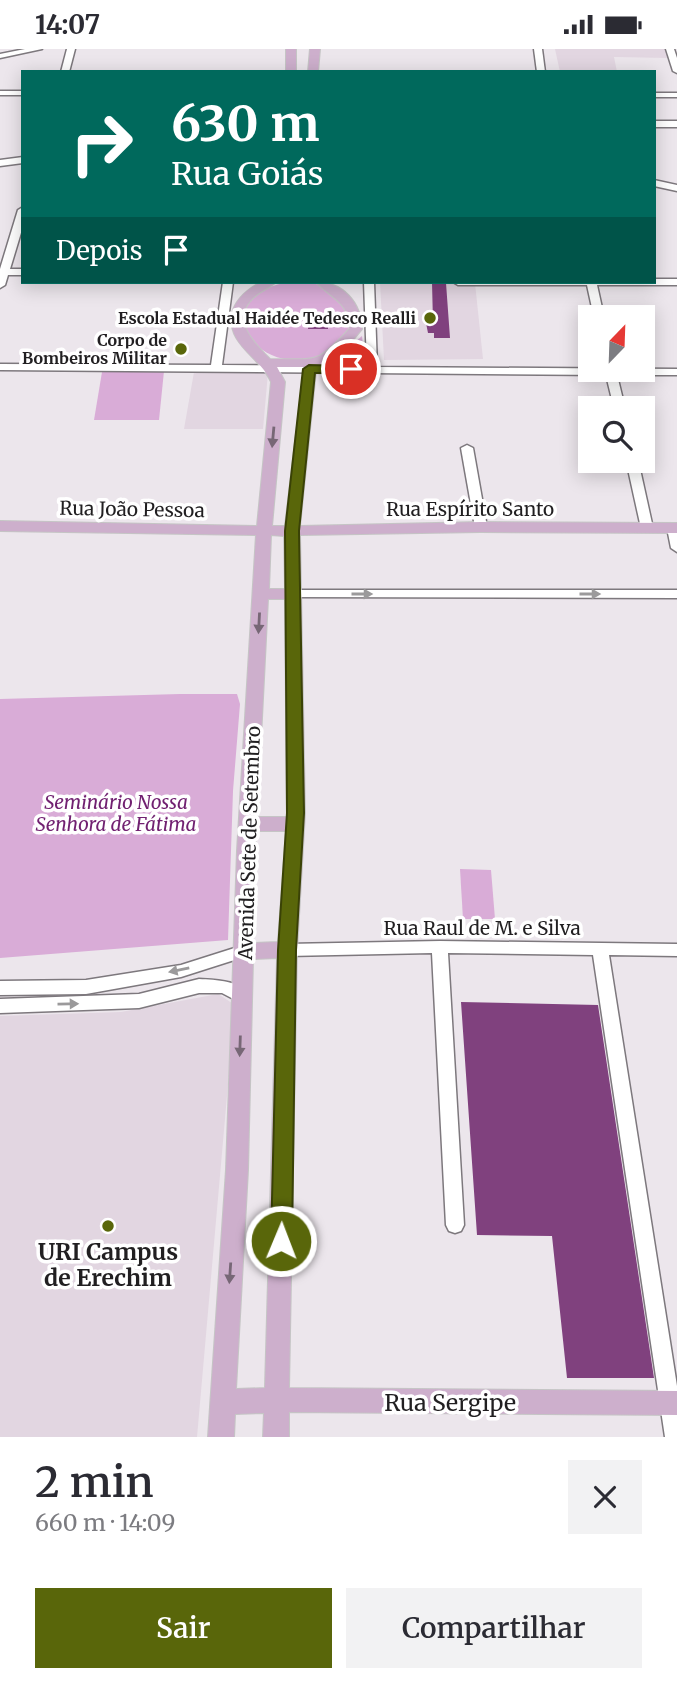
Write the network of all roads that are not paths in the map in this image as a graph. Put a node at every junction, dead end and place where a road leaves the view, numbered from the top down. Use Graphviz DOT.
graph roads {
  1 [pos="38,49"];
  2 [pos="71,49"];
  3 [pos="291,49"];
  4 [pos="315,49"];
  5 [pos="538,49"];
  6 [pos="670,49"];
  7 [pos="0,56"];
  8 [pos="66,70"];
  9 [pos="291,70"];
  10 [pos="313,70"];
  11 [pos="541,70"];
  12 [pos="677,71"];
  13 [pos="0,93"];
  14 [pos="21,93"];
  15 [pos="656,95"];
  16 [pos="677,95"];
  17 [pos="656,124"];
  18 [pos="677,124"];
  19 [pos="21,158"];
  20 [pos="0,160"];
  21 [pos="656,183"];
  22 [pos="677,188"];
  23 [pos="21,216"];
  24 [pos="2,272"];
  25 [pos="21,272"];
  26 [pos="656,277"];
  27 [pos="677,277"];
  28 [pos="656,282"];
  29 [pos="677,282"];
  30 [pos="228,284"];
  31 [pos="266,284"];
  32 [pos="326,284"];
  33 [pos="371,284"];
  34 [pos="592,284"];
  35 [pos="0,285"];
  36 [pos="226,300"];
  37 [pos="368,301"];
  38 [pos="597,305"];
  39 [pos="237,317"];
  40 [pos="357,320"];
  41 [pos="220,337"];
  42 [pos="369,340"];
  43 [pos="271,366"];
  44 [pos="314,366"];
  45 [pos="371,366"];
  46 [pos="578,366"];
  47 [pos="655,366"];
  48 [pos="677,366"];
  49 [pos="0,367"];
  50 [pos="488,367"];
  51 [pos="216,369"];
  52 [pos="578,370"];
  53 [pos="655,372"];
  54 [pos="677,372"];
  55 [pos="467,448"];
  56 [pos="635,473"];
  57 [pos="0,526"];
  58 [pos="481,527"];
  59 [pos="647,528"];
  60 [pos="675,528"];
  61 [pos="264,530"];
  62 [pos="292,531"];
  63 [pos="677,548"];
  64 [pos="260,594"];
  65 [pos="294,594"];
  66 [pos="677,594"];
  67 [pos="248,824"];
  68 [pos="295,824"];
  69 [pos="440,947"];
  70 [pos="287,950"];
  71 [pos="600,950"];
  72 [pos="677,950"];
  73 [pos="244,951"];
  74 [pos="126,980"];
  75 [pos="0,988"];
  76 [pos="243,997"];
  77 [pos="127,1002"];
  78 [pos="0,1006"];
  79 [pos="454,1225"];
  80 [pos="278,1400"];
  81 [pos="222,1402"];
  82 [pos="673,1403"];
  83 [pos="221,1437"];
  84 [pos="276,1437"];
  85 [pos="674,1437"];
  1 -- 7 [label="street"];
  2 -- 8 [label="street"];
  3 -- 9 [label="main road"];
  4 -- 10 [label="main road"];
  5 -- 11 [label="street"];
  6 -- 12 [label="street"];
  13 -- 14 [label="street"];
  15 -- 16 [label="street"];
  17 -- 18 [label="street"];
  19 -- 20 [label="street"];
  21 -- 22 [label="street"];
  23 -- 24 [label="street"];
  24 -- 25 [label="street"];
  24 -- 35 [label="street"];
  26 -- 27 [label="street"];
  28 -- 29 [label="street"];
  30 -- 36 [label="street"];
  31 -- 39 [label="main road"];
  32 -- 40 [label="main road"];
  33 -- 37 [label="street"];
  34 -- 38 [label="street"];
  36 -- 39 [label="street"];
  36 -- 41 [label="street"];
  37 -- 40 [label="street"];
  37 -- 42 [label="street"];
  39 -- 41 [label="street"];
  39 -- 43 [label="main road"];
  40 -- 42 [label="street"];
  40 -- 44 [label="main road"];
  41 -- 51 [label="street"];
  42 -- 45 [label="street"];
  43 -- 44 [label="main road"];
  43 -- 51 [label="street"];
  43 -- 61 [label="main road, Avenida Sete de Setembro, one-way"];
  44 -- 45 [label="street"];
  44 -- 62 [label="main road"];
  45 -- 50 [label="street"];
  46 -- 50 [label="street"];
  47 -- 48 [label="street"];
  49 -- 51 [label="street"];
  50 -- 52 [label="street"];
  53 -- 54 [label="street"];
  55 -- 58 [label="street"];
  56 -- 59 [label="street"];
  57 -- 61 [label="main road, Rua João Pessoa"];
  58 -- 59 [label="main road, Rua Espírito Santo"];
  58 -- 62 [label="main road, Rua Espírito Santo"];
  59 -- 60 [label="main road, Rua Espírito Santo"];
  60 -- 63 [label="street"];
  61 -- 62 [label="main road, Rua Espírito Santo"];
  61 -- 64 [label="main road, Avenida Sete de Setembro"];
  62 -- 65 [label="main road"];
  64 -- 65 [label="main road"];
  64 -- 67 [label="main road, Avenida Sete de Setembro, one-way"];
  65 -- 66 [label="street, one-way"];
  65 -- 68 [label="main road"];
  67 -- 68 [label="main road"];
  67 -- 73 [label="main road, Avenida Sete de Setembro"];
  68 -- 70 [label="main road"];
  69 -- 70 [label="street, Rua Raul de M. e Silva"];
  69 -- 71 [label="street, Rua Raul de M. e Silva"];
  69 -- 79 [label="street"];
  70 -- 73 [label="main road"];
  70 -- 80 [label="main road"];
  71 -- 72 [label="street, Rua Raul de M. e Silva"];
  71 -- 82 [label="street"];
  73 -- 74 [label="street, one-way"];
  73 -- 76 [label="main road, Avenida Sete de Setembro"];
  74 -- 75 [label="street"];
  74 -- 77 [label="street"];
  76 -- 77 [label="street"];
  76 -- 81 [label="main road, Avenida Sete de Setembro, one-way"];
  78 -- 77 [label="street, one-way"];
  80 -- 81 [label="main road, Rua Sergipe"];
  80 -- 82 [label="main road, Rua Sergipe"];
  80 -- 84 [label="main road"];
  81 -- 83 [label="main road, Avenida Sete de Setembro"];
  82 -- 85 [label="street"];
}
